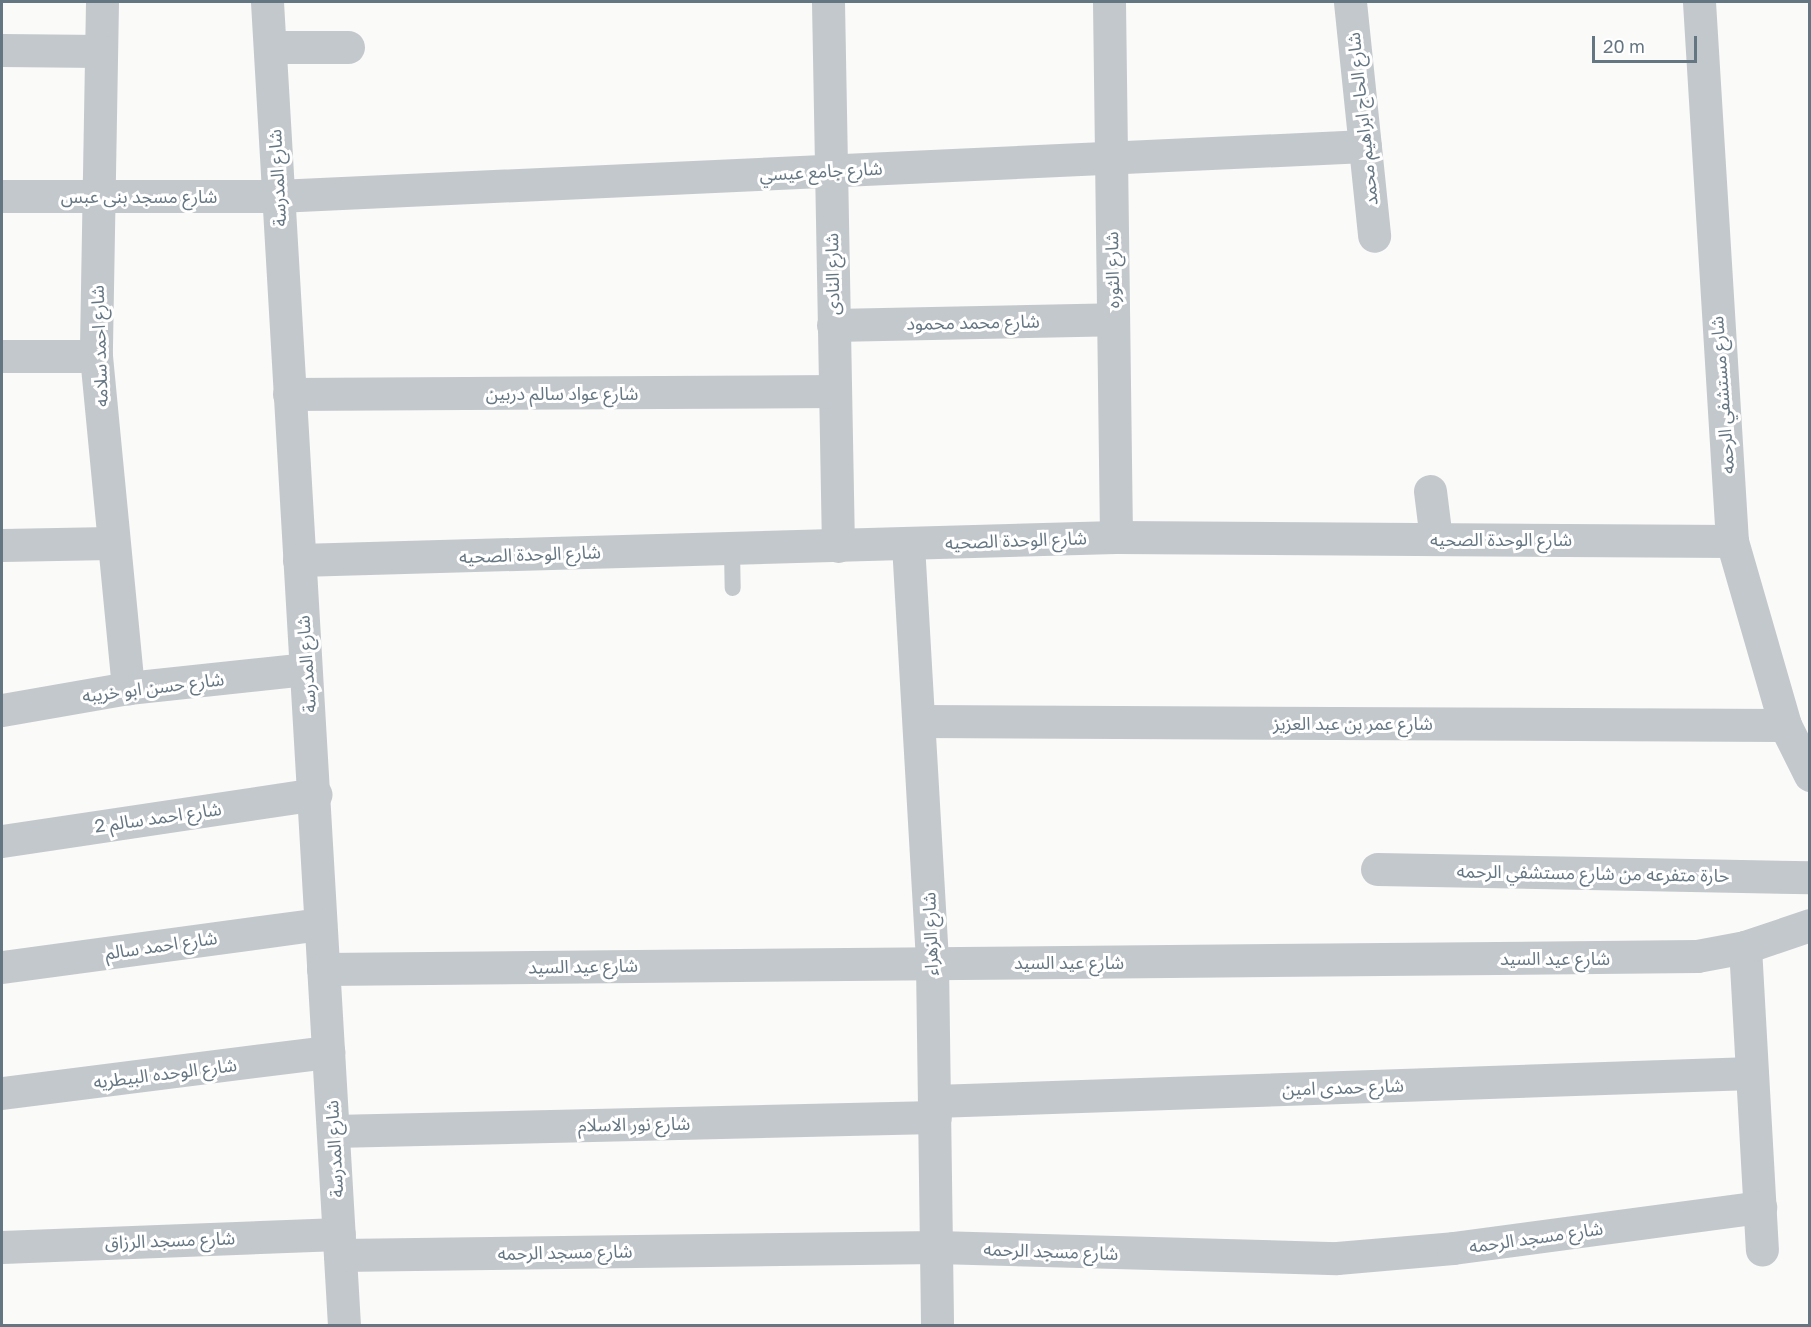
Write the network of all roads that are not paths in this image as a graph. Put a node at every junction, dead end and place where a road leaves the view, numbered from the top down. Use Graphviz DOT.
graph roads {
  1 [pos="102,2"];
  2 [pos="267,2"];
  3 [pos="828,2"];
  4 [pos="1109,2"];
  5 [pos="1350,2"];
  6 [pos="1699,2"];
  7 [pos="271,47"];
  8 [pos="348,47"];
  9 [pos="2,50"];
  10 [pos="101,51"];
  11 [pos="1365,146"];
  12 [pos="1110,158"];
  13 [pos="830,170"];
  14 [pos="98,195"];
  15 [pos="2,196"];
  16 [pos="277,196"];
  17 [pos="1374,236"];
  18 [pos="1113,320"];
  19 [pos="833,325"];
  20 [pos="2,356"];
  21 [pos="96,356"];
  22 [pos="835,391"];
  23 [pos="289,394"];
  24 [pos="1430,491"];
  25 [pos="1116,537"];
  26 [pos="1436,539"];
  27 [pos="1732,541"];
  28 [pos="111,543"];
  29 [pos="908,544"];
  30 [pos="2,545"];
  31 [pos="838,546"];
  32 [pos="732,549"];
  33 [pos="299,560"];
  34 [pos="733,588"];
  35 [pos="306,669"];
  36 [pos="128,688"];
  37 [pos="2,710"];
  38 [pos="921,721"];
  39 [pos="1785,725"];
  40 [pos="1809,775"];
  41 [pos="315,794"];
  42 [pos="2,841"];
  43 [pos="1377,869"];
  44 [pos="1809,877"];
  45 [pos="320,924"];
  46 [pos="1809,925"];
  47 [pos="1745,947"];
  48 [pos="932,963"];
  49 [pos="2,967"];
  50 [pos="323,969"];
  51 [pos="328,1052"];
  52 [pos="1752,1073"];
  53 [pos="2,1093"];
  54 [pos="934,1109"];
  55 [pos="333,1131"];
  56 [pos="1760,1207"];
  57 [pos="339,1244"];
  58 [pos="2,1247"];
  59 [pos="937,1247"];
  60 [pos="1762,1250"];
  61 [pos="344,1326"];
  62 [pos="937,1326"];
  1 -- 10 [label="street, شارع احمد سلامه"];
  2 -- 7 [label="street, شارع المدرسة"];
  3 -- 13 [label="street, شارع النادى"];
  4 -- 12 [label="street, شارع الثوره"];
  5 -- 11 [label="street, شارع الحاج ابراهيم محمد"];
  6 -- 27 [label="street, شارع مستشفي الرحمه"];
  7 -- 8 [label="street"];
  7 -- 16 [label="street, شارع المدرسة"];
  9 -- 10 [label="street"];
  10 -- 14 [label="street, شارع احمد سلامه"];
  11 -- 12 [label="street, شارع جامع عيسي"];
  11 -- 17 [label="street, شارع الحاج ابراهيم محمد"];
  12 -- 13 [label="street, شارع جامع عيسي"];
  12 -- 18 [label="street, شارع الثوره"];
  13 -- 16 [label="street, شارع جامع عيسي"];
  13 -- 19 [label="street, شارع النادى"];
  14 -- 15 [label="street, شارع مسجد بنى عبس"];
  14 -- 16 [label="street, شارع مسجد بنى عبس"];
  14 -- 21 [label="street, شارع احمد سلامه"];
  16 -- 23 [label="street, شارع المدرسة"];
  18 -- 19 [label="street, شارع محمد محمود"];
  18 -- 25 [label="street, شارع الثوره"];
  19 -- 22 [label="street, شارع النادى"];
  20 -- 21 [label="street"];
  21 -- 28 [label="street, شارع احمد سلامه"];
  22 -- 23 [label="street, شارع عواد سالم دربين"];
  22 -- 31 [label="street, شارع النادى"];
  23 -- 33 [label="street, شارع المدرسة"];
  24 -- 26 [label="street"];
  25 -- 26 [label="street, شارع الوحدة الصحيه"];
  25 -- 29 [label="street, شارع الوحدة الصحيه"];
  26 -- 27 [label="street, شارع الوحدة الصحيه"];
  27 -- 39 [label="street, شارع مستشفي الرحمه"];
  28 -- 30 [label="street"];
  28 -- 36 [label="street, شارع احمد سلامه"];
  29 -- 31 [label="street, شارع الوحدة الصحيه"];
  29 -- 38 [label="street, شارع الزهراء"];
  31 -- 32 [label="street, شارع الوحدة الصحيه"];
  32 -- 33 [label="street, شارع الوحدة الصحيه"];
  32 -- 34 [label="lane"];
  33 -- 35 [label="street, شارع المدرسة"];
  35 -- 36 [label="street, شارع حسن ابو خريبه"];
  35 -- 41 [label="street, شارع المدرسة"];
  36 -- 37 [label="street, شارع حسن ابو خريبه"];
  38 -- 39 [label="street, شارع عمر بن عبد العزيز"];
  38 -- 48 [label="street, شارع الزهراء"];
  39 -- 40 [label="street, شارع مستشفي الرحمه"];
  41 -- 42 [label="street, شارع احمد سالم 2"];
  41 -- 45 [label="street, شارع المدرسة"];
  43 -- 44 [label="street, حارة متفرعه من شارع مستشفي الرحمه"];
  45 -- 49 [label="street, شارع احمد سالم"];
  45 -- 50 [label="street, شارع المدرسة"];
  46 -- 47 [label="street, شارع عيد السيد"];
  47 -- 48 [label="street, شارع عيد السيد"];
  47 -- 52 [label="street"];
  48 -- 50 [label="street, شارع عيد السيد"];
  48 -- 54 [label="street, شارع الزهراء"];
  50 -- 51 [label="street, شارع المدرسة"];
  51 -- 53 [label="street, شارع الوحده البيطريه"];
  51 -- 55 [label="street, شارع المدرسة"];
  52 -- 54 [label="street, شارع حمدى امين"];
  52 -- 56 [label="street"];
  54 -- 55 [label="street, شارع نور الاسلام"];
  54 -- 59 [label="street, شارع الزهراء"];
  55 -- 57 [label="street, شارع المدرسة"];
  56 -- 59 [label="street, شارع مسجد الرحمه"];
  56 -- 60 [label="street"];
  57 -- 58 [label="street, شارع مسجد الرزاق"];
  57 -- 59 [label="street, شارع مسجد الرحمه"];
  57 -- 61 [label="street, شارع المدرسة"];
  59 -- 62 [label="street, شارع الزهراء"];
}
